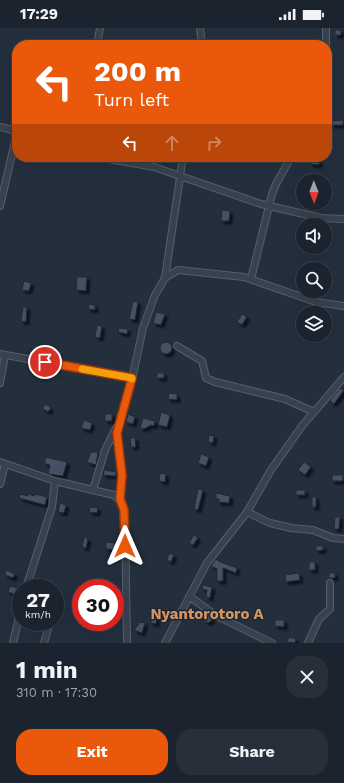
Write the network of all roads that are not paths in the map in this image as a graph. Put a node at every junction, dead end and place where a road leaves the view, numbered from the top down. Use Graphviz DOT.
graph roads {
  1 [pos="100,28"];
  2 [pos="200,28"];
  3 [pos="326,28"];
  4 [pos="98,40"];
  5 [pos="201,40"];
  6 [pos="326,40"];
  7 [pos="0,127"];
  8 [pos="12,131"];
  9 [pos="12,154"];
  10 [pos="129,162"];
  11 [pos="182,162"];
  12 [pos="288,162"];
  13 [pos="180,176"];
  14 [pos="270,205"];
  15 [pos="0,206"];
  16 [pos="344,219"];
  17 [pos="165,278"];
  18 [pos="251,279"];
  19 [pos="344,306"];
  20 [pos="177,346"];
  21 [pos="2,354"];
  22 [pos="344,377"];
  23 [pos="132,378"];
  24 [pos="0,383"];
  25 [pos="314,412"];
  26 [pos="118,426"];
  27 [pos="2,463"];
  28 [pos="56,481"];
  29 [pos="0,484"];
  30 [pos="93,490"];
  31 [pos="120,499"];
  32 [pos="246,512"];
  33 [pos="344,539"];
  34 [pos="29,579"];
  35 [pos="330,583"];
  36 [pos="189,596"];
  37 [pos="16,631"];
  38 [pos="47,631"];
  39 [pos="167,642"];
  40 [pos="13,643"];
  41 [pos="44,643"];
  42 [pos="127,643"];
  43 [pos="272,643"];
  44 [pos="308,643"];
  1 -- 4 [label="street"];
  2 -- 5 [label="street"];
  3 -- 6 [label="street"];
  7 -- 8 [label="street"];
  9 -- 15 [label="street"];
  10 -- 13 [label="street"];
  11 -- 13 [label="street"];
  12 -- 14 [label="street"];
  13 -- 14 [label="street"];
  13 -- 17 [label="street"];
  14 -- 16 [label="street"];
  14 -- 18 [label="street"];
  17 -- 18 [label="street"];
  17 -- 23 [label="street"];
  18 -- 19 [label="street"];
  20 -- 25 [label="street"];
  21 -- 23 [label="street"];
  21 -- 24 [label="street"];
  22 -- 25 [label="street"];
  23 -- 26 [label="street"];
  25 -- 32 [label="street"];
  26 -- 30 [label="street"];
  26 -- 31 [label="street"];
  27 -- 28 [label="street"];
  27 -- 29 [label="street"];
  28 -- 30 [label="street"];
  28 -- 34 [label="street"];
  30 -- 31 [label="street"];
  31 -- 42 [label="street"];
  32 -- 33 [label="street"];
  32 -- 36 [label="street"];
  35 -- 44 [label="street"];
  36 -- 39 [label="street"];
  36 -- 43 [label="street"];
  37 -- 40 [label="street"];
  38 -- 41 [label="street"];
}
